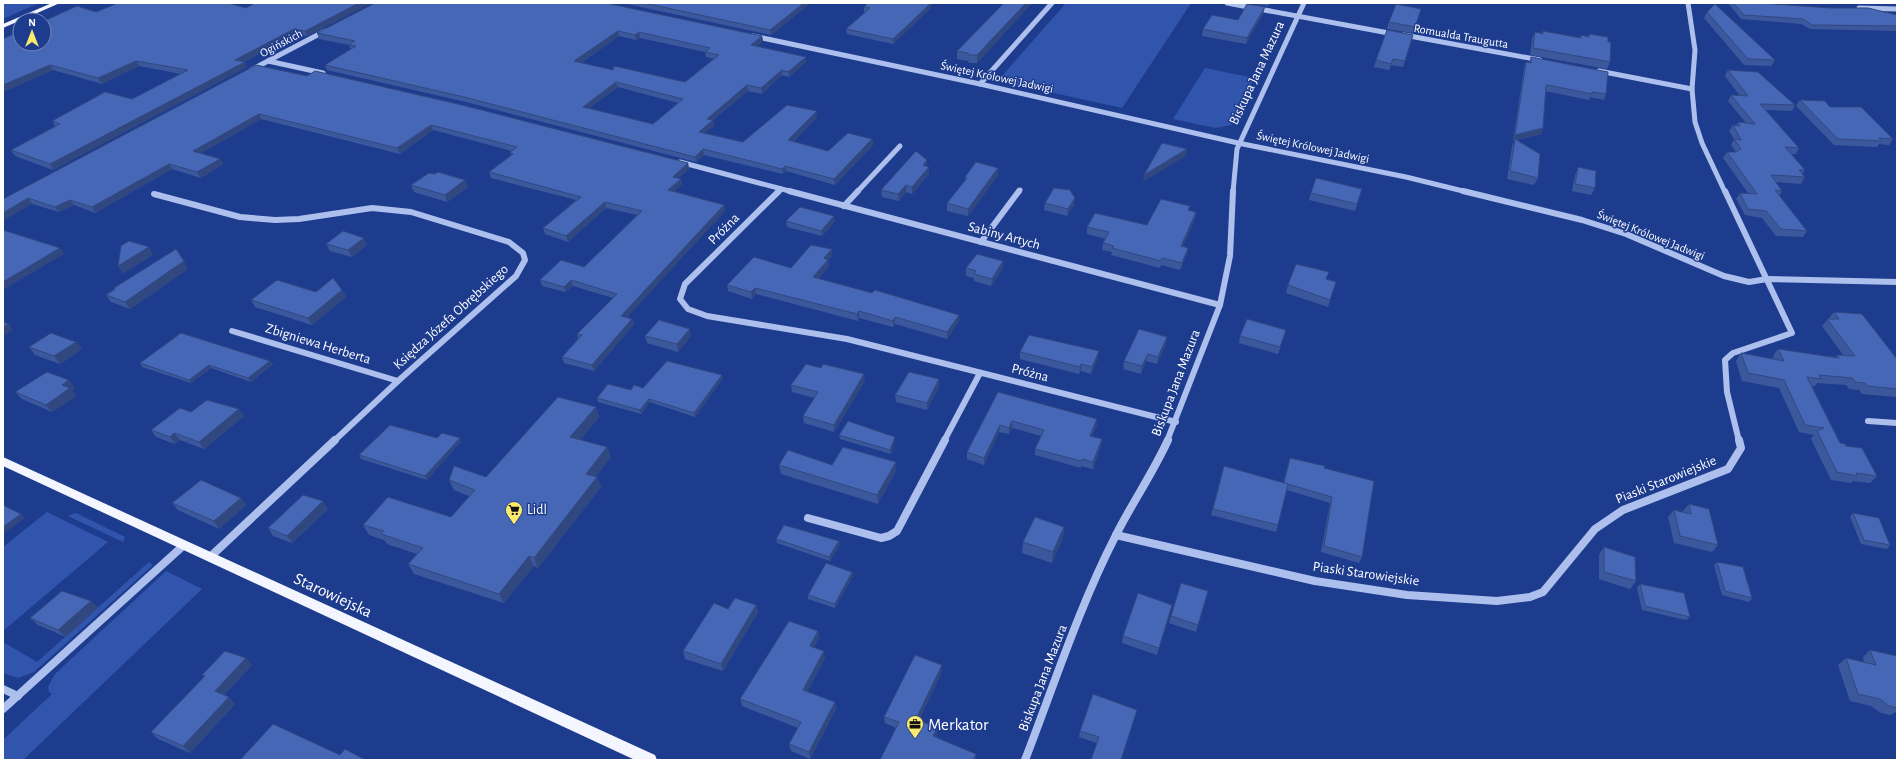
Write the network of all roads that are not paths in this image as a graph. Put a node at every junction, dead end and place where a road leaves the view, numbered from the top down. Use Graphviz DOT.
graph roads {
  1 [pos="57,3"];
  2 [pos="1052,3"];
  3 [pos="1227,3"];
  4 [pos="1304,3"];
  5 [pos="1688,3"];
  6 [pos="1851,8"];
  7 [pos="1897,9"];
  8 [pos="1297,16"];
  9 [pos="3,26"];
  10 [pos="330,28"];
  11 [pos="750,35"];
  12 [pos="268,61"];
  13 [pos="1547,61"];
  14 [pos="1594,70"];
  15 [pos="247,72"];
  16 [pos="327,74"];
  17 [pos="980,84"];
  18 [pos="1692,89"];
  19 [pos="1238,143"];
  20 [pos="900,146"];
  21 [pos="674,160"];
  22 [pos="781,189"];
  23 [pos="1020,190"];
  24 [pos="154,194"];
  25 [pos="844,206"];
  26 [pos="981,242"];
  27 [pos="1767,279"];
  28 [pos="1897,282"];
  29 [pos="1220,305"];
  30 [pos="232,332"];
  31 [pos="980,373"];
  32 [pos="398,381"];
  33 [pos="1176,422"];
  34 [pos="1868,422"];
  35 [pos="1897,422"];
  36 [pos="3,461"];
  37 [pos="808,518"];
  38 [pos="1116,535"];
  39 [pos="184,545"];
  40 [pos="210,557"];
  41 [pos="3,689"];
  42 [pos="18,696"];
  43 [pos="3,709"];
  44 [pos="650,760"];
  45 [pos="1025,760"];
  1 -- 9 [label="main road"];
  2 -- 17 [label="street"];
  3 -- 8 [label="street, Romualda Traugutta"];
  4 -- 8 [label="street, Biskupa Jana Mazura"];
  5 -- 18 [label="street, Piaski Starowiejskie"];
  6 -- 7 [label="street"];
  8 -- 13 [label="street, Romualda Traugutta"];
  8 -- 19 [label="street, Biskupa Jana Mazura"];
  10 -- 12 [label="street, Ogińskich"];
  11 -- 17 [label="street, Świętej Królowej Jadwigi"];
  12 -- 15 [label="street, Ogińskich"];
  12 -- 16 [label="street"];
  14 -- 18 [label="street"];
  17 -- 19 [label="street, Świętej Królowej Jadwigi"];
  18 -- 27 [label="street, Piaski Starowiejskie"];
  19 -- 27 [label="street, Świętej Królowej Jadwigi"];
  19 -- 29 [label="street, Biskupa Jana Mazura"];
  20 -- 25 [label="street"];
  21 -- 22 [label="street"];
  22 -- 25 [label="street, Sabiny Artych"];
  22 -- 31 [label="street, Próżna"];
  23 -- 26 [label="street"];
  24 -- 32 [label="street, Księdza Józefa Obrębskiego"];
  25 -- 26 [label="street, Sabiny Artych"];
  26 -- 29 [label="street, Sabiny Artych"];
  27 -- 28 [label="street, Świętej Królowej Jadwigi"];
  27 -- 38 [label="street, Piaski Starowiejskie"];
  29 -- 33 [label="street, Biskupa Jana Mazura"];
  30 -- 32 [label="street, Zbigniewa Herberta"];
  31 -- 33 [label="street, Próżna"];
  31 -- 37 [label="street"];
  32 -- 40 [label="street, Księdza Józefa Obrębskiego"];
  33 -- 38 [label="street, Biskupa Jana Mazura"];
  34 -- 35 [label="street"];
  36 -- 39 [label="main road, Starowiejska"];
  38 -- 45 [label="street, Biskupa Jana Mazura"];
  39 -- 40 [label="main road, Starowiejska"];
  39 -- 42 [label="street"];
  40 -- 44 [label="main road, Starowiejska"];
  41 -- 42 [label="street"];
  42 -- 43 [label="street"];
}
